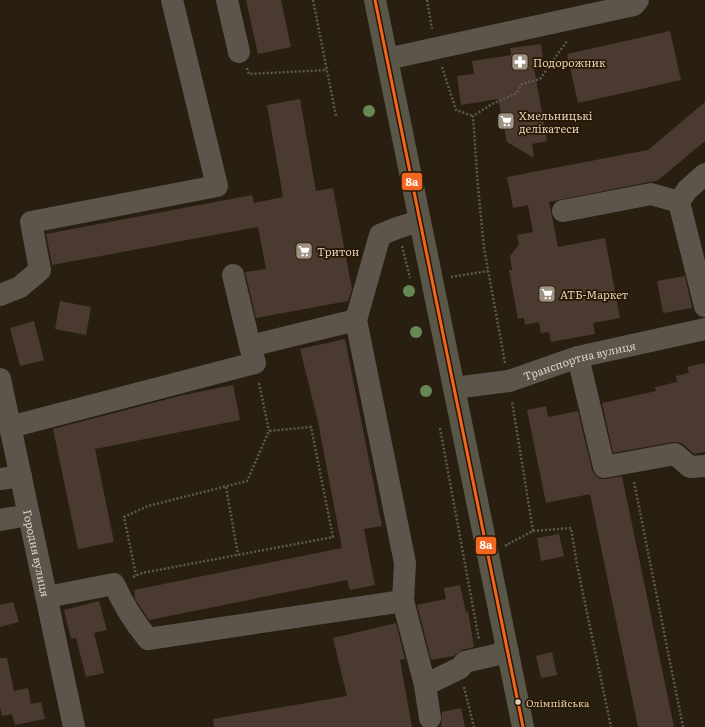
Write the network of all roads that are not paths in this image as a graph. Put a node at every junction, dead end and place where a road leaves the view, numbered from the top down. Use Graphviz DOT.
graph roads {
  1 [pos="172,0"];
  2 [pos="227,0"];
  3 [pos="375,0"];
  4 [pos="638,0"];
  5 [pos="239,52"];
  6 [pos="387,59"];
  7 [pos="705,174"];
  8 [pos="680,202"];
  9 [pos="563,211"];
  10 [pos="420,221"];
  11 [pos="233,275"];
  12 [pos="0,295"];
  13 [pos="705,306"];
  14 [pos="356,320"];
  15 [pos="705,329"];
  16 [pos="252,354"];
  17 [pos="578,357"];
  18 [pos="0,379"];
  19 [pos="454,388"];
  20 [pos="10,427"];
  21 [pos="705,466"];
  22 [pos="10,478"];
  23 [pos="29,515"];
  24 [pos="0,520"];
  25 [pos="47,597"];
  26 [pos="403,601"];
  27 [pos="508,652"];
  28 [pos="425,685"];
  29 [pos="430,718"];
  30 [pos="74,727"];
  31 [pos="523,727"];
  1 -- 12 [label="street"];
  2 -- 5 [label="street"];
  3 -- 6 [label="main road"];
  4 -- 6 [label="street"];
  6 -- 10 [label="main road"];
  7 -- 8 [label="street"];
  8 -- 9 [label="street"];
  8 -- 13 [label="street"];
  10 -- 14 [label="street"];
  10 -- 19 [label="main road"];
  11 -- 16 [label="street"];
  14 -- 16 [label="street"];
  14 -- 26 [label="street"];
  15 -- 17 [label="street, Транспортна вулиця"];
  16 -- 20 [label="street"];
  17 -- 19 [label="street, Транспортна вулиця"];
  17 -- 21 [label="street"];
  18 -- 20 [label="street, Городня вулиця"];
  19 -- 27 [label="main road"];
  20 -- 22 [label="street, Городня вулиця"];
  22 -- 23 [label="street, Городня вулиця"];
  23 -- 24 [label="street"];
  23 -- 25 [label="street, Городня вулиця"];
  25 -- 26 [label="street"];
  25 -- 30 [label="street, Городня вулиця"];
  26 -- 28 [label="street"];
  27 -- 28 [label="street"];
  27 -- 31 [label="main road"];
  28 -- 29 [label="street"];
}
